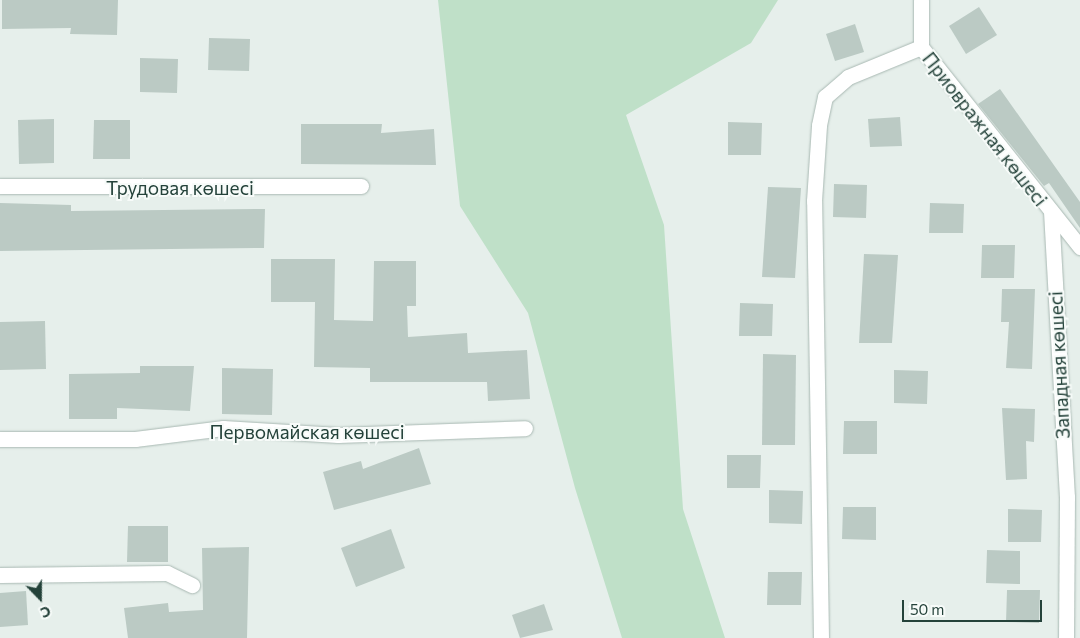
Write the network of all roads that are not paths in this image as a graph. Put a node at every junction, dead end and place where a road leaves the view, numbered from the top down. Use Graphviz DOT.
graph roads {
  1 [pos="921,0"];
  2 [pos="921,47"];
  3 [pos="0,186"];
  4 [pos="361,186"];
  5 [pos="1050,211"];
  6 [pos="1080,247"];
  7 [pos="526,428"];
  8 [pos="0,439"];
  9 [pos="0,575"];
  10 [pos="192,585"];
  11 [pos="821,638"];
  12 [pos="1066,638"];
  1 -- 2 [label="street, Приовражная көшесі"];
  2 -- 5 [label="street, Приовражная көшесі"];
  2 -- 11 [label="street"];
  3 -- 4 [label="street, Трудовая көшесі"];
  5 -- 6 [label="street, Приовражная көшесі"];
  5 -- 12 [label="street, Западная көшесі"];
  7 -- 8 [label="street, Первомайская көшесі"];
  9 -- 10 [label="street"];
}
